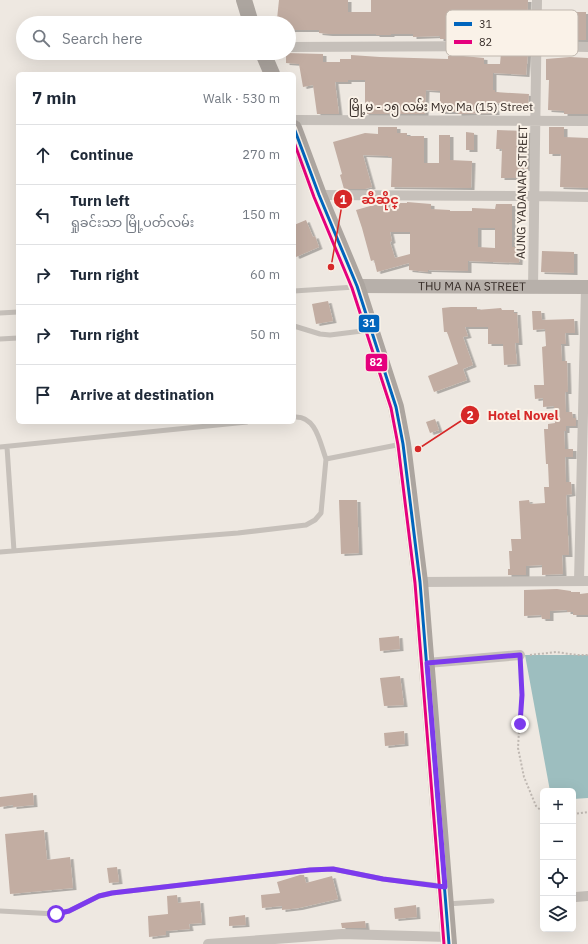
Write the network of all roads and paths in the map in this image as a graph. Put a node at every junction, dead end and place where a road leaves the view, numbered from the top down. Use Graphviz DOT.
graph roads {
  1 [pos="244,0"];
  2 [pos="537,0"];
  3 [pos="537,10"];
  4 [pos="248,16"];
  5 [pos="446,46"];
  6 [pos="296,47"];
  7 [pos="578,47"];
  8 [pos="588,47"];
  9 [pos="536,56"];
  10 [pos="266,60"];
  11 [pos="271,72"];
  12 [pos="296,120"];
  13 [pos="535,121"];
  14 [pos="588,121"];
  15 [pos="296,133"];
  16 [pos="319,195"];
  17 [pos="534,196"];
  18 [pos="588,197"];
  19 [pos="357,286"];
  20 [pos="587,287"];
  21 [pos="533,288"];
  22 [pos="296,291"];
  23 [pos="16,312"];
  24 [pos="0,313"];
  25 [pos="296,327"];
  26 [pos="371,330"];
  27 [pos="16,338"];
  28 [pos="0,339"];
  29 [pos="296,417"];
  30 [pos="228,424"];
  31 [pos="403,444"];
  32 [pos="0,447"];
  33 [pos="7,447"];
  34 [pos="326,459"];
  35 [pos="14,550"];
  36 [pos="0,552"];
  37 [pos="583,581"];
  38 [pos="420,582"];
  39 [pos="520,655"];
  40 [pos="588,655"];
  41 [pos="427,663"];
  42 [pos="540,809"];
  43 [pos="588,812"];
  44 [pos="576,813"];
  45 [pos="445,887"];
  46 [pos="588,896"];
  47 [pos="576,897"];
  48 [pos="492,901"];
  49 [pos="446,904"];
  50 [pos="0,911"];
  51 [pos="448,940"];
  52 [pos="208,944"];
  53 [pos="219,944"];
  1 -- 4 [label="main road"];
  2 -- 3 [label="street, AUNG YADANAR STREET"];
  5 -- 6 [label="street"];
  7 -- 8 [label="street"];
  9 -- 13 [label="street, AUNG YADANAR STREET"];
  10 -- 11 [label="main road"];
  12 -- 13 [label="street, မြို့မ - ၁၅ လမ်း Myo Ma (15) Street"];
  13 -- 14 [label="street, မြို့မ - ၁၅ လမ်း Myo Ma (15) Street"];
  13 -- 17 [label="street, AUNG YADANAR STREET"];
  15 -- 16 [label="main road"];
  16 -- 17 [label="street"];
  16 -- 19 [label="main road"];
  17 -- 18 [label="street"];
  17 -- 21 [label="street, AUNG YADANAR STREET"];
  19 -- 21 [label="street, THU MA NA STREET"];
  19 -- 22 [label="lane"];
  19 -- 26 [label="main road"];
  20 -- 21 [label="street, THU MA NA STREET"];
  20 -- 37 [label="street"];
  23 -- 24 [label="lane"];
  25 -- 26 [label="lane"];
  26 -- 31 [label="main road"];
  27 -- 28 [label="lane"];
  29 -- 34 [label="lane"];
  30 -- 33 [label="lane"];
  31 -- 34 [label="lane"];
  31 -- 38 [label="main road"];
  32 -- 33 [label="lane"];
  33 -- 35 [label="lane"];
  34 -- 35 [label="lane"];
  35 -- 36 [label="lane"];
  37 -- 38 [label="street"];
  38 -- 41 [label="main road"];
  39 -- 40 [label="path"];
  39 -- 41 [label="street"];
  39 -- 42 [label="path"];
  41 -- 45 [label="main road"];
  43 -- 44 [label="path"];
  45 -- 49 [label="main road"];
  45 -- 50 [label="lane"];
  46 -- 47 [label="street"];
  48 -- 49 [label="lane"];
  49 -- 51 [label="main road"];
  51 -- 53 [label="street"];
  52 -- 53 [label="street"];
}
